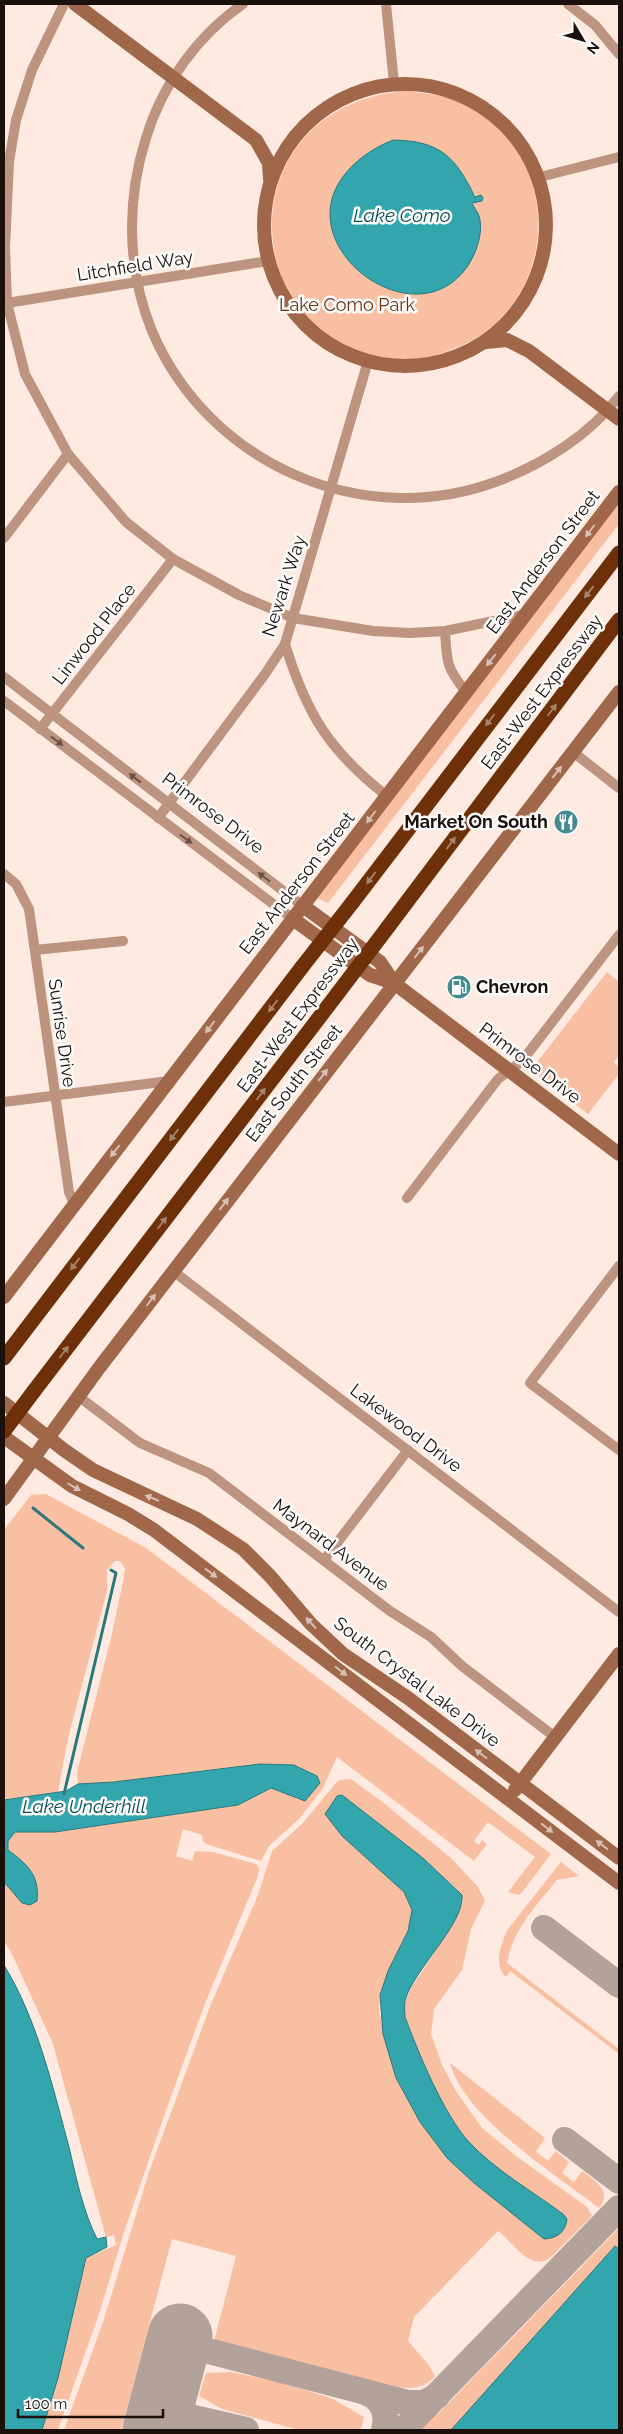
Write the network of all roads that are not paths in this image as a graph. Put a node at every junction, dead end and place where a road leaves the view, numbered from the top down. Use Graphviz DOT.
graph roads {
  1 [pos="64,4"];
  2 [pos="75,4"];
  3 [pos="243,4"];
  4 [pos="386,4"];
  5 [pos="575,6"];
  6 [pos="619,54"];
  7 [pos="174,78"];
  8 [pos="394,82"];
  9 [pos="256,140"];
  10 [pos="292,140"];
  11 [pos="619,157"];
  12 [pos="540,177"];
  13 [pos="270,179"];
  14 [pos="4,247"];
  15 [pos="268,261"];
  16 [pos="138,282"];
  17 [pos="7,303"];
  18 [pos="516,312"];
  19 [pos="482,344"];
  20 [pos="529,351"];
  21 [pos="368,361"];
  22 [pos="619,396"];
  23 [pos="608,410"];
  24 [pos="619,419"];
  25 [pos="68,454"];
  26 [pos="332,489"];
  27 [pos="619,492"];
  28 [pos="4,538"];
  29 [pos="619,553"];
  30 [pos="173,559"];
  31 [pos="527,614"];
  32 [pos="293,618"];
  33 [pos="619,620"];
  34 [pos="445,631"];
  35 [pos="285,644"];
  36 [pos="4,677"];
  37 [pos="466,692"];
  38 [pos="619,692"];
  39 [pos="4,701"];
  40 [pos="52,714"];
  41 [pos="40,728"];
  42 [pos="573,752"];
  43 [pos="619,788"];
  44 [pos="387,796"];
  45 [pos="169,804"];
  46 [pos="158,818"];
  47 [pos="4,874"];
  48 [pos="303,906"];
  49 [pos="293,919"];
  50 [pos="619,935"];
  51 [pos="123,941"];
  52 [pos="35,950"];
  53 [pos="394,983"];
  54 [pos="509,1070"];
  55 [pos="169,1081"];
  56 [pos="54,1096"];
  57 [pos="4,1102"];
  58 [pos="619,1154"];
  59 [pos="406,1198"];
  60 [pos="74,1204"];
  61 [pos="619,1266"];
  62 [pos="173,1270"];
  63 [pos="4,1297"];
  64 [pos="4,1358"];
  65 [pos="78,1396"];
  66 [pos="4,1403"];
  67 [pos="4,1431"];
  68 [pos="47,1436"];
  69 [pos="4,1437"];
  70 [pos="408,1450"];
  71 [pos="619,1450"];
  72 [pos="34,1459"];
  73 [pos="4,1499"];
  74 [pos="324,1560"];
  75 [pos="619,1612"];
  76 [pos="619,1654"];
  77 [pos="555,1737"];
  78 [pos="520,1783"];
  79 [pos="509,1798"];
  80 [pos="619,1858"];
  81 [pos="619,1883"];
  1 -- 14 [label="street"];
  2 -- 7 [label="main road"];
  3 -- 7 [label="street"];
  4 -- 8 [label="street"];
  5 -- 6 [label="street"];
  7 -- 9 [label="main road"];
  7 -- 16 [label="street"];
  8 -- 10 [label="main road"];
  8 -- 12 [label="main road"];
  9 -- 10 [label="main road"];
  9 -- 13 [label="main road"];
  10 -- 13 [label="main road"];
  11 -- 12 [label="street"];
  12 -- 18 [label="main road"];
  13 -- 15 [label="main road"];
  14 -- 17 [label="street"];
  15 -- 16 [label="street, Litchfield Way"];
  15 -- 21 [label="main road"];
  16 -- 17 [label="street, Litchfield Way"];
  16 -- 26 [label="street"];
  17 -- 25 [label="street"];
  18 -- 19 [label="main road"];
  18 -- 20 [label="main road"];
  19 -- 20 [label="main road"];
  19 -- 21 [label="main road"];
  20 -- 23 [label="main road"];
  21 -- 26 [label="street, Newark Way"];
  22 -- 23 [label="street"];
  23 -- 24 [label="main road"];
  23 -- 26 [label="street"];
  25 -- 28 [label="street"];
  25 -- 30 [label="street"];
  26 -- 32 [label="street, Newark Way"];
  27 -- 31 [label="main road, East Anderson Street, one-way"];
  29 -- 64 [label="highway, East-West Expressway, one-way, bridge"];
  30 -- 32 [label="street"];
  30 -- 40 [label="street, Linwood Place"];
  31 -- 34 [label="street"];
  31 -- 37 [label="main road, East Anderson Street, one-way"];
  32 -- 34 [label="street"];
  32 -- 35 [label="street, Newark Way"];
  67 -- 33 [label="highway, East-West Expressway, one-way, bridge"];
  34 -- 37 [label="street"];
  35 -- 44 [label="street"];
  35 -- 45 [label="street, Newark Way"];
  36 -- 40 [label="street, Primrose Drive"];
  37 -- 44 [label="main road, East Anderson Street"];
  38 -- 42 [label="main road, East South Street"];
  39 -- 41 [label="street, Primrose Drive"];
  40 -- 41 [label="street, Linwood Place"];
  45 -- 40 [label="street, Primrose Drive, one-way"];
  41 -- 46 [label="street, Primrose Drive, one-way"];
  42 -- 43 [label="street"];
  53 -- 42 [label="main road, East South Street, one-way"];
  44 -- 48 [label="main road, East Anderson Street, one-way"];
  45 -- 46 [label="street, Newark Way"];
  48 -- 45 [label="street, Primrose Drive, one-way"];
  46 -- 49 [label="street, Primrose Drive, one-way"];
  47 -- 52 [label="street, Sunrise Drive"];
  48 -- 49 [label="main road, East Anderson Street"];
  48 -- 53 [label="main road, Primrose Drive"];
  49 -- 53 [label="main road, Primrose Drive"];
  49 -- 55 [label="main road, East Anderson Street, one-way"];
  50 -- 54 [label="street"];
  51 -- 52 [label="street"];
  52 -- 56 [label="street, Sunrise Drive"];
  53 -- 54 [label="main road, Primrose Drive"];
  62 -- 53 [label="main road, East South Street, one-way"];
  54 -- 58 [label="main road, Primrose Drive"];
  54 -- 59 [label="street"];
  55 -- 56 [label="street"];
  55 -- 60 [label="main road, East Anderson Street, one-way"];
  56 -- 57 [label="street"];
  56 -- 60 [label="street, Sunrise Drive"];
  60 -- 63 [label="main road, East Anderson Street"];
  61 -- 71 [label="street"];
  65 -- 62 [label="main road, East South Street, one-way"];
  62 -- 70 [label="street, Lakewood Drive"];
  65 -- 68 [label="main road, East South Street"];
  65 -- 74 [label="street, Maynard Avenue"];
  66 -- 68 [label="main road, South Crystal Lake Drive"];
  68 -- 72 [label="main road, East South Street"];
  78 -- 68 [label="main road, South Crystal Lake Drive, one-way"];
  69 -- 72 [label="main road, South Crystal Lake Drive"];
  70 -- 74 [label="street"];
  70 -- 75 [label="street, Lakewood Drive"];
  72 -- 73 [label="main road, East South Street"];
  72 -- 79 [label="main road, South Crystal Lake Drive, one-way"];
  74 -- 77 [label="street, Maynard Avenue"];
  76 -- 77 [label="main road"];
  77 -- 78 [label="main road"];
  78 -- 79 [label="main road"];
  80 -- 78 [label="main road, South Crystal Lake Drive, one-way"];
  79 -- 81 [label="main road, South Crystal Lake Drive, one-way"];
}
